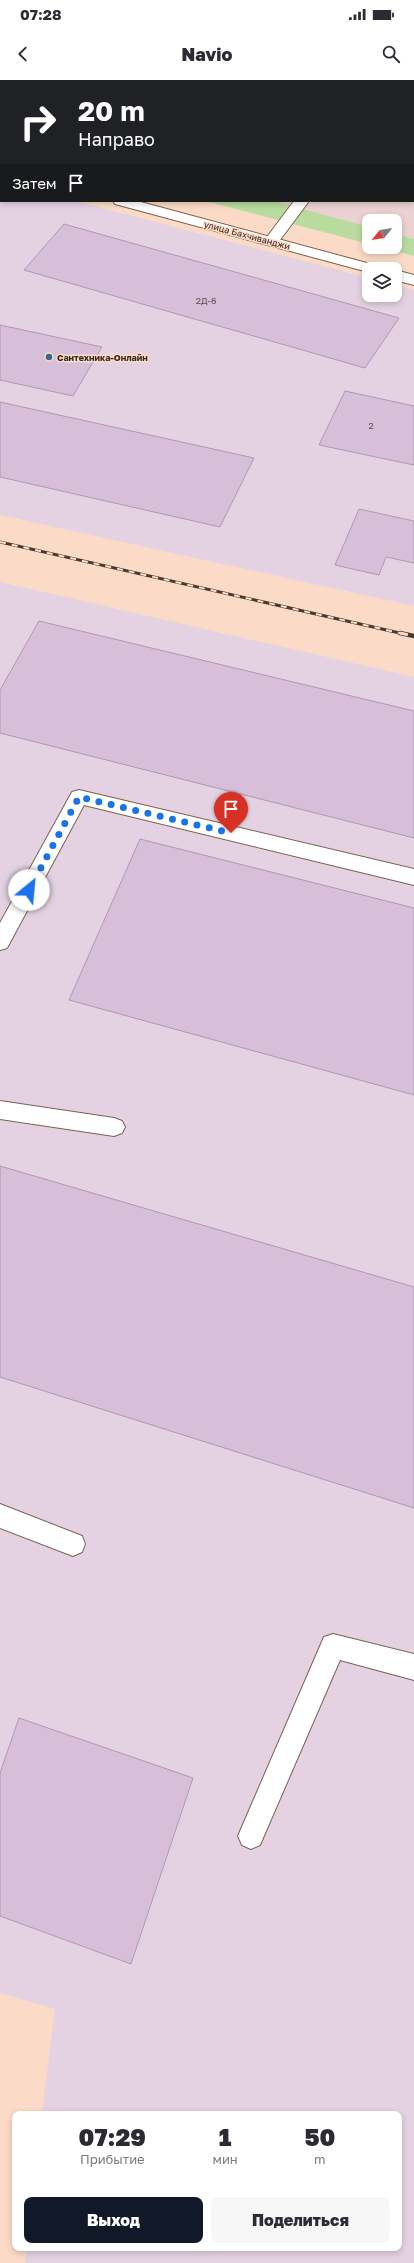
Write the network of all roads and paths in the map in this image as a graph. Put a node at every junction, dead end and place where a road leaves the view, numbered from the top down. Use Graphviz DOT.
graph roads {
  1 [pos="124,202"];
  2 [pos="301,202"];
  3 [pos="272,241"];
  4 [pos="362,266"];
  5 [pos="402,277"];
  6 [pos="414,280"];
  7 [pos="414,877"];
  8 [pos="0,942"];
  9 [pos="0,1110"];
  10 [pos="114,1127"];
  11 [pos="0,1516"];
  12 [pos="73,1544"];
  13 [pos="414,1667"];
  14 [pos="251,1836"];
  1 -- 3 [label="main road, улица Бахчиванджи"];
  2 -- 3 [label="main road"];
  3 -- 4 [label="main road, улица Бахчиванджи"];
  5 -- 6 [label="main road"];
  7 -- 8 [label="main road"];
  9 -- 10 [label="main road"];
  11 -- 12 [label="main road"];
  13 -- 14 [label="main road"];
}
